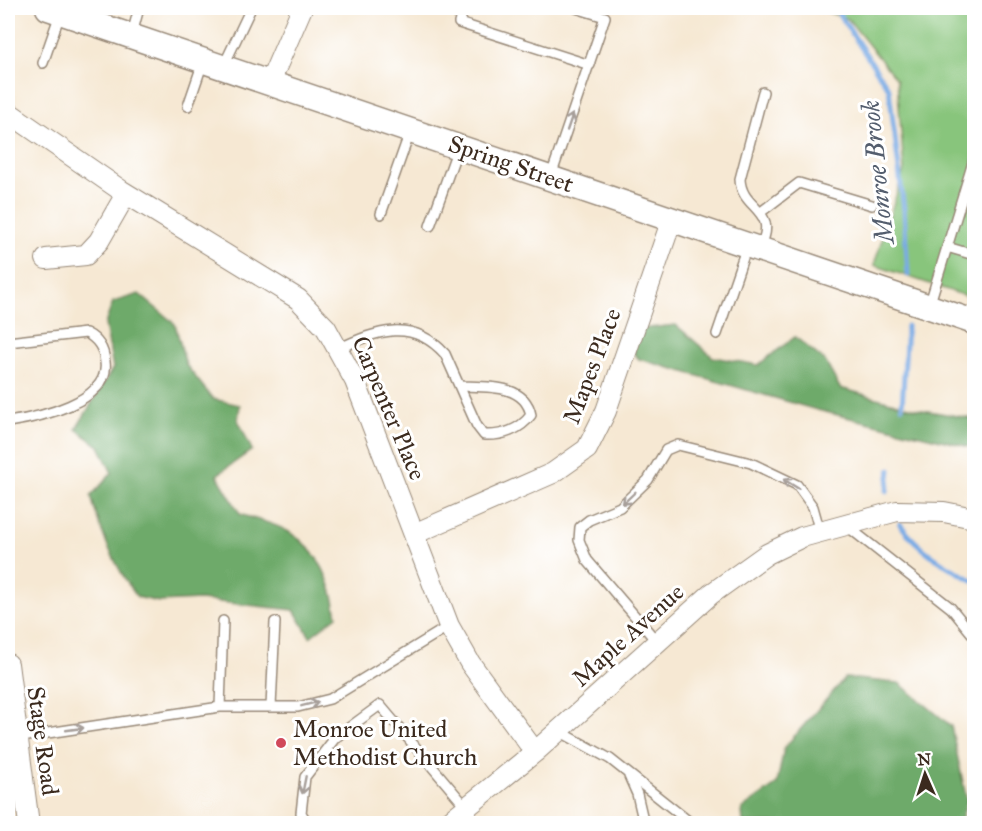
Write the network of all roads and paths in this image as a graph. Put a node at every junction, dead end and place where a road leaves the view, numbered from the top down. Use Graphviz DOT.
graph roads {
  1 [pos="139,8"];
  2 [pos="251,8"];
  3 [pos="302,8"];
  4 [pos="464,8"];
  5 [pos="576,8"];
  6 [pos="54,10"];
  7 [pos="131,35"];
  8 [pos="43,63"];
  9 [pos="214,63"];
  10 [pos="590,65"];
  11 [pos="270,82"];
  12 [pos="763,92"];
  13 [pos="188,106"];
  14 [pos="8,112"];
  15 [pos="411,129"];
  16 [pos="459,146"];
  17 [pos="974,165"];
  18 [pos="551,178"];
  19 [pos="126,194"];
  20 [pos="872,205"];
  21 [pos="761,212"];
  22 [pos="381,214"];
  23 [pos="672,219"];
  24 [pos="430,226"];
  25 [pos="753,247"];
  26 [pos="947,247"];
  27 [pos="975,255"];
  28 [pos="45,259"];
  29 [pos="928,306"];
  30 [pos="975,322"];
  31 [pos="717,334"];
  32 [pos="8,342"];
  33 [pos="338,349"];
  34 [pos="460,386"];
  35 [pos="8,422"];
  36 [pos="975,518"];
  37 [pos="845,524"];
  38 [pos="820,532"];
  39 [pos="414,534"];
  40 [pos="224,621"];
  41 [pos="275,622"];
  42 [pos="449,626"];
  43 [pos="975,636"];
  44 [pos="658,644"];
  45 [pos="8,664"];
  46 [pos="220,707"];
  47 [pos="271,707"];
  48 [pos="559,731"];
  49 [pos="12,738"];
  50 [pos="535,752"];
  51 [pos="628,774"];
  52 [pos="467,808"];
  53 [pos="29,824"];
  54 [pos="308,824"];
  55 [pos="446,824"];
  56 [pos="644,824"];
  57 [pos="692,824"];
  1 -- 7 [label="lane"];
  2 -- 9 [label="lane"];
  3 -- 11 [label="street"];
  4 -- 10 [label="lane"];
  5 -- 10 [label="lane"];
  6 -- 7 [label="street, Spring Street"];
  6 -- 8 [label="lane"];
  7 -- 9 [label="street, Spring Street"];
  9 -- 11 [label="street, Spring Street"];
  9 -- 13 [label="lane"];
  18 -- 10 [label="lane, one-way"];
  11 -- 15 [label="street, Spring Street"];
  12 -- 21 [label="lane"];
  14 -- 19 [label="street, Carpenter Place"];
  15 -- 16 [label="street, Spring Street"];
  15 -- 22 [label="lane"];
  16 -- 18 [label="street, Spring Street"];
  16 -- 24 [label="lane"];
  17 -- 26 [label="lane"];
  18 -- 23 [label="street, Spring Street"];
  19 -- 28 [label="street"];
  19 -- 33 [label="street, Carpenter Place"];
  20 -- 21 [label="lane"];
  21 -- 25 [label="lane"];
  23 -- 25 [label="street, Spring Street"];
  23 -- 39 [label="street, Mapes Place"];
  25 -- 29 [label="street, Spring Street"];
  25 -- 31 [label="lane"];
  26 -- 27 [label="lane"];
  26 -- 29 [label="lane"];
  29 -- 30 [label="street, Spring Street"];
  32 -- 35 [label="lane"];
  33 -- 34 [label="lane"];
  33 -- 39 [label="street, Carpenter Place"];
  34 -- 34 [label="lane"];
  36 -- 37 [label="street, Maple Avenue"];
  37 -- 38 [label="street, Maple Avenue"];
  37 -- 43 [label="lane"];
  38 -- 44 [label="street, Maple Avenue"];
  38 -- 44 [label="lane, one-way"];
  39 -- 42 [label="street, Carpenter Place"];
  40 -- 46 [label="lane"];
  41 -- 47 [label="lane"];
  47 -- 42 [label="lane, one-way"];
  42 -- 50 [label="street, Carpenter Place"];
  44 -- 48 [label="street, Maple Avenue"];
  45 -- 49 [label="street, Stage Road"];
  46 -- 47 [label="lane"];
  49 -- 46 [label="lane, one-way"];
  48 -- 50 [label="street, Maple Avenue"];
  48 -- 51 [label="lane"];
  49 -- 53 [label="street, Stage Road"];
  50 -- 52 [label="street, Maple Avenue"];
  51 -- 56 [label="lane"];
  51 -- 57 [label="lane"];
  52 -- 54 [label="lane, one-way"];
  52 -- 55 [label="street, Maple Avenue"];
}
